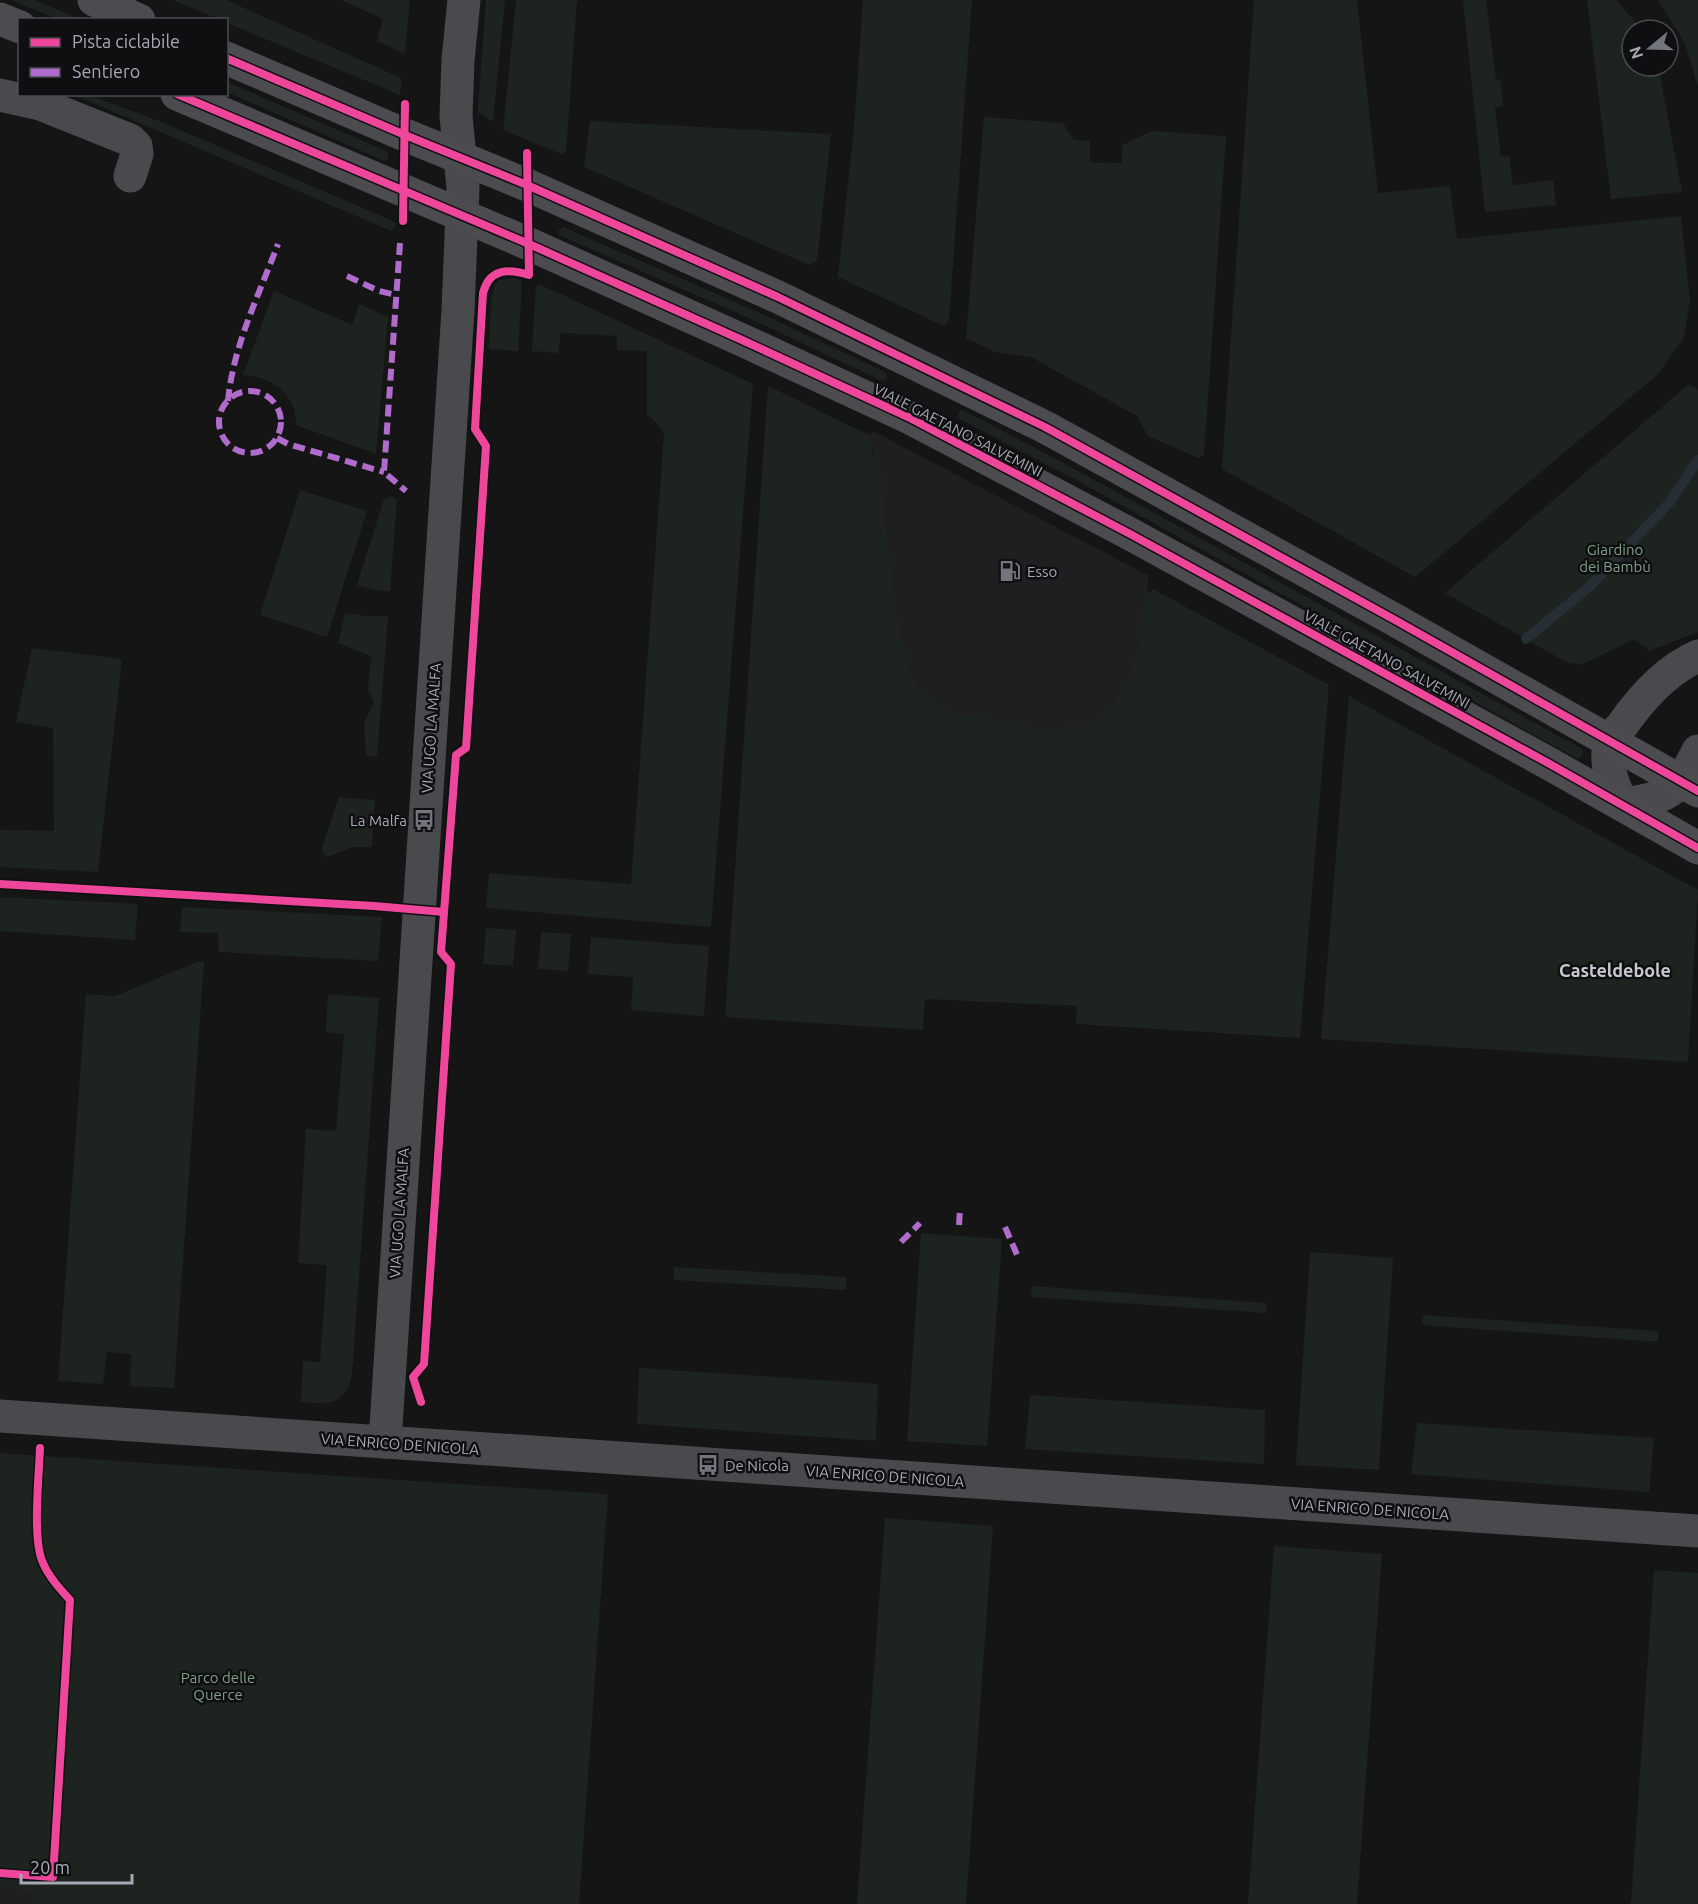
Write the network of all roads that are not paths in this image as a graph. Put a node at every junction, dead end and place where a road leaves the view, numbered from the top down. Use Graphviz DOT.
graph roads {
  1 [pos="94,0"];
  2 [pos="464,0"];
  3 [pos="134,18"];
  4 [pos="0,19"];
  5 [pos="18,26"];
  6 [pos="228,59"];
  7 [pos="0,95"];
  8 [pos="182,96"];
  9 [pos="460,157"];
  10 [pos="130,176"];
  11 [pos="463,217"];
  12 [pos="932,370"];
  13 [pos="908,417"];
  14 [pos="1698,656"];
  15 [pos="1610,742"];
  16 [pos="1698,751"];
  17 [pos="1689,786"];
  18 [pos="1622,804"];
  19 [pos="1698,848"];
  20 [pos="0,1416"];
  21 [pos="385,1442"];
  22 [pos="1698,1531"];
  1 -- 3 [label="main road"];
  2 -- 9 [label="street, VIA UGO LA MALFA"];
  4 -- 5 [label="main road"];
  6 -- 9 [label="main road"];
  7 -- 10 [label="street"];
  8 -- 11 [label="main road, VIALE GAETANO SALVEMINI"];
  9 -- 11 [label="street, VIA UGO LA MALFA"];
  9 -- 12 [label="main road"];
  11 -- 13 [label="main road, VIALE GAETANO SALVEMINI"];
  11 -- 21 [label="street, VIA UGO LA MALFA"];
  12 -- 13 [label="main road"];
  12 -- 15 [label="main road"];
  13 -- 18 [label="main road, VIALE GAETANO SALVEMINI"];
  14 -- 15 [label="street"];
  15 -- 17 [label="main road"];
  15 -- 18 [label="street"];
  16 -- 17 [label="street"];
  17 -- 18 [label="street"];
  18 -- 19 [label="main road, VIALE GAETANO SALVEMINI"];
  20 -- 21 [label="street, VIA ENRICO DE NICOLA"];
  21 -- 22 [label="street, VIA ENRICO DE NICOLA"];
}
